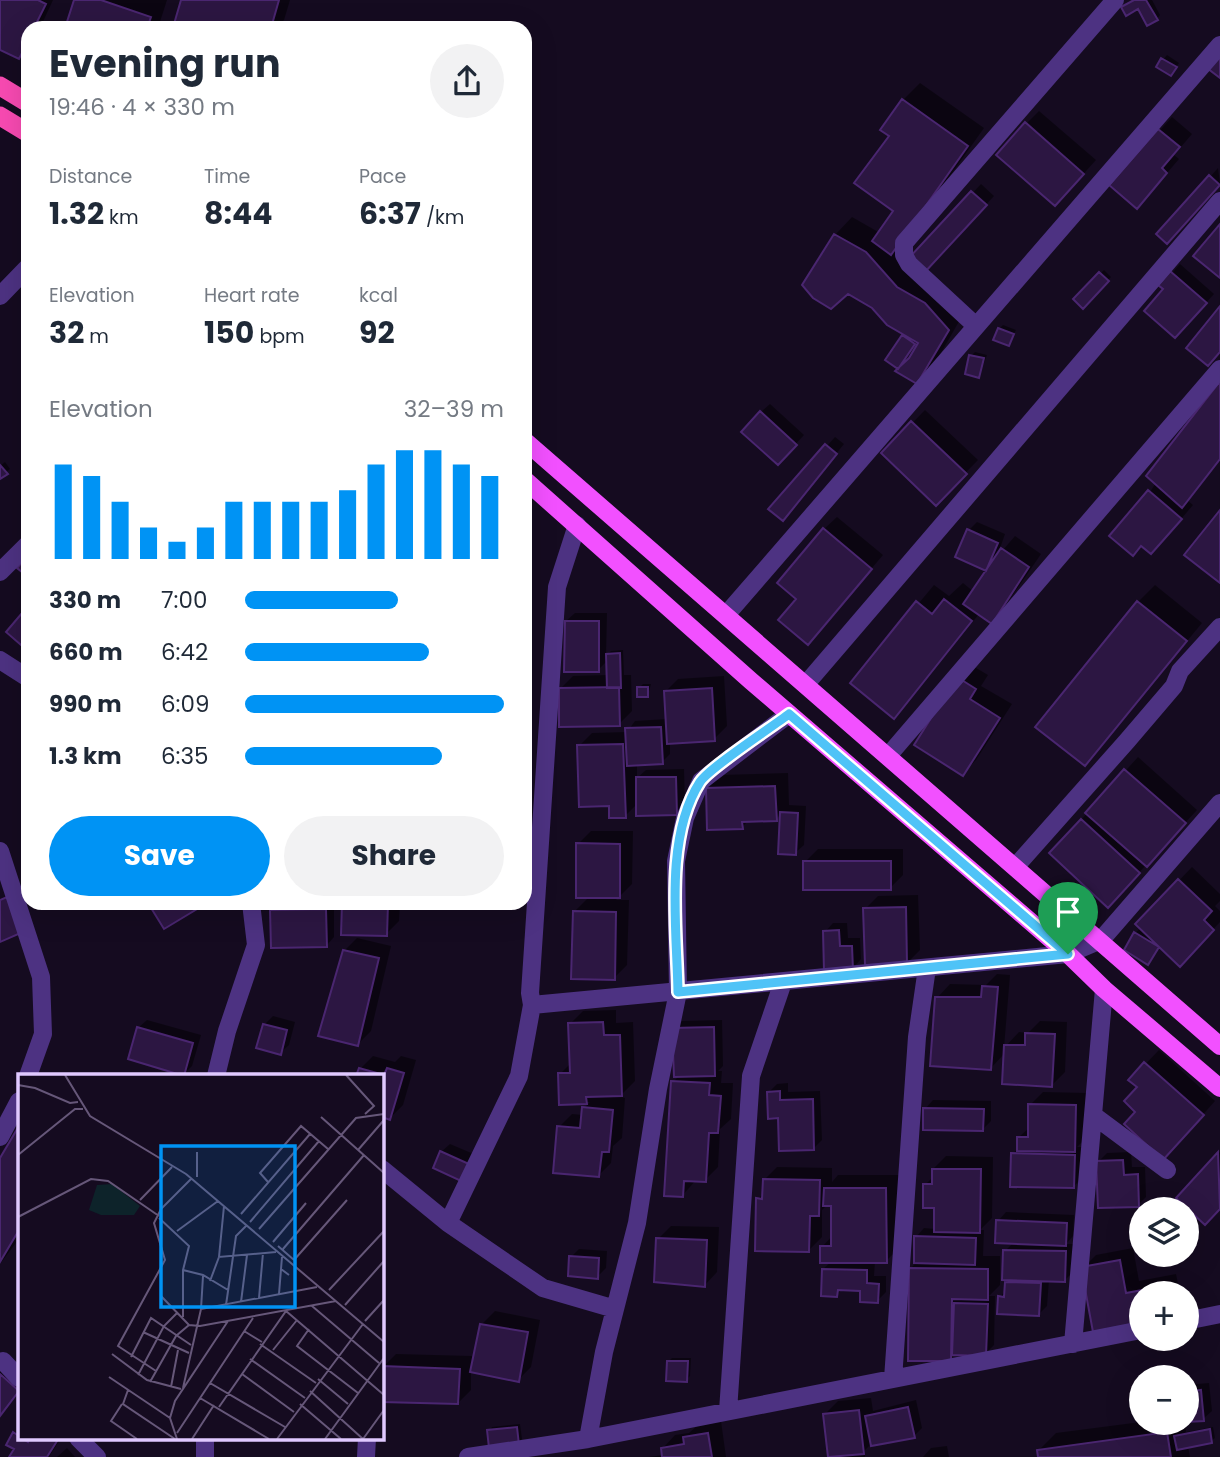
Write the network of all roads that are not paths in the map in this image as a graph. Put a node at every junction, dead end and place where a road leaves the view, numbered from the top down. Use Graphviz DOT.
graph roads {
  1 [pos="1115,0"];
  2 [pos="1220,46"];
  3 [pos="0,86"];
  4 [pos="21,99"];
  5 [pos="0,116"];
  6 [pos="21,129"];
  7 [pos="1220,201"];
  8 [pos="21,274"];
  9 [pos="0,296"];
  10 [pos="976,326"];
  11 [pos="1220,369"];
  12 [pos="532,447"];
  13 [pos="532,489"];
  14 [pos="577,525"];
  15 [pos="21,551"];
  16 [pos="0,572"];
  17 [pos="726,615"];
  18 [pos="1220,627"];
  19 [pos="0,660"];
  20 [pos="21,674"];
  21 [pos="806,684"];
  22 [pos="789,714"];
  23 [pos="888,756"];
  24 [pos="1220,803"];
  25 [pos="0,851"];
  26 [pos="1016,866"];
  27 [pos="252,910"];
  28 [pos="1101,940"];
  29 [pos="1068,954"];
  30 [pos="927,968"];
  31 [pos="783,982"];
  32 [pos="1104,989"];
  33 [pos="678,992"];
  34 [pos="532,1005"];
  35 [pos="1217,1036"];
  36 [pos="29,1074"];
  37 [pos="216,1074"];
  38 [pos="1220,1088"];
  39 [pos="18,1103"];
  40 [pos="1093,1115"];
  41 [pos="0,1137"];
  42 [pos="383,1170"];
  43 [pos="1167,1170"];
  44 [pos="448,1223"];
  45 [pos="615,1309"];
  46 [pos="1220,1314"];
  47 [pos="1199,1318"];
  48 [pos="1129,1332"];
  49 [pos="1073,1344"];
  50 [pos="3,1361"];
  51 [pos="18,1377"];
  52 [pos="893,1380"];
  53 [pos="728,1411"];
  54 [pos="587,1439"];
  55 [pos="80,1440"];
  56 [pos="97,1457"];
  57 [pos="468,1457"];
  1 -- 10 [label="street"];
  2 -- 10 [label="street"];
  3 -- 4 [label="highway"];
  5 -- 6 [label="highway"];
  7 -- 21 [label="street"];
  8 -- 9 [label="street"];
  10 -- 17 [label="street"];
  11 -- 23 [label="street"];
  12 -- 17 [label="main road"];
  13 -- 14 [label="main road"];
  14 -- 22 [label="main road"];
  14 -- 34 [label="street"];
  15 -- 16 [label="street"];
  17 -- 21 [label="main road"];
  18 -- 26 [label="street"];
  19 -- 20 [label="street"];
  21 -- 23 [label="main road"];
  22 -- 29 [label="main road"];
  22 -- 33 [label="street"];
  23 -- 26 [label="main road"];
  24 -- 28 [label="street"];
  25 -- 36 [label="street"];
  26 -- 28 [label="main road"];
  27 -- 37 [label="street"];
  28 -- 29 [label="street"];
  28 -- 35 [label="main road"];
  29 -- 30 [label="street"];
  29 -- 32 [label="main road"];
  30 -- 31 [label="street"];
  30 -- 52 [label="street"];
  31 -- 33 [label="street"];
  31 -- 53 [label="street"];
  32 -- 38 [label="main road"];
  32 -- 40 [label="street"];
  33 -- 34 [label="street"];
  33 -- 45 [label="street"];
  34 -- 44 [label="street"];
  39 -- 41 [label="street"];
  40 -- 43 [label="street"];
  40 -- 49 [label="street"];
  42 -- 44 [label="street"];
  44 -- 45 [label="street"];
  45 -- 54 [label="street"];
  46 -- 47 [label="street"];
  48 -- 49 [label="street"];
  49 -- 52 [label="street"];
  50 -- 51 [label="street"];
  52 -- 53 [label="street"];
  53 -- 54 [label="street"];
  54 -- 57 [label="street"];
  55 -- 56 [label="street"];
}
